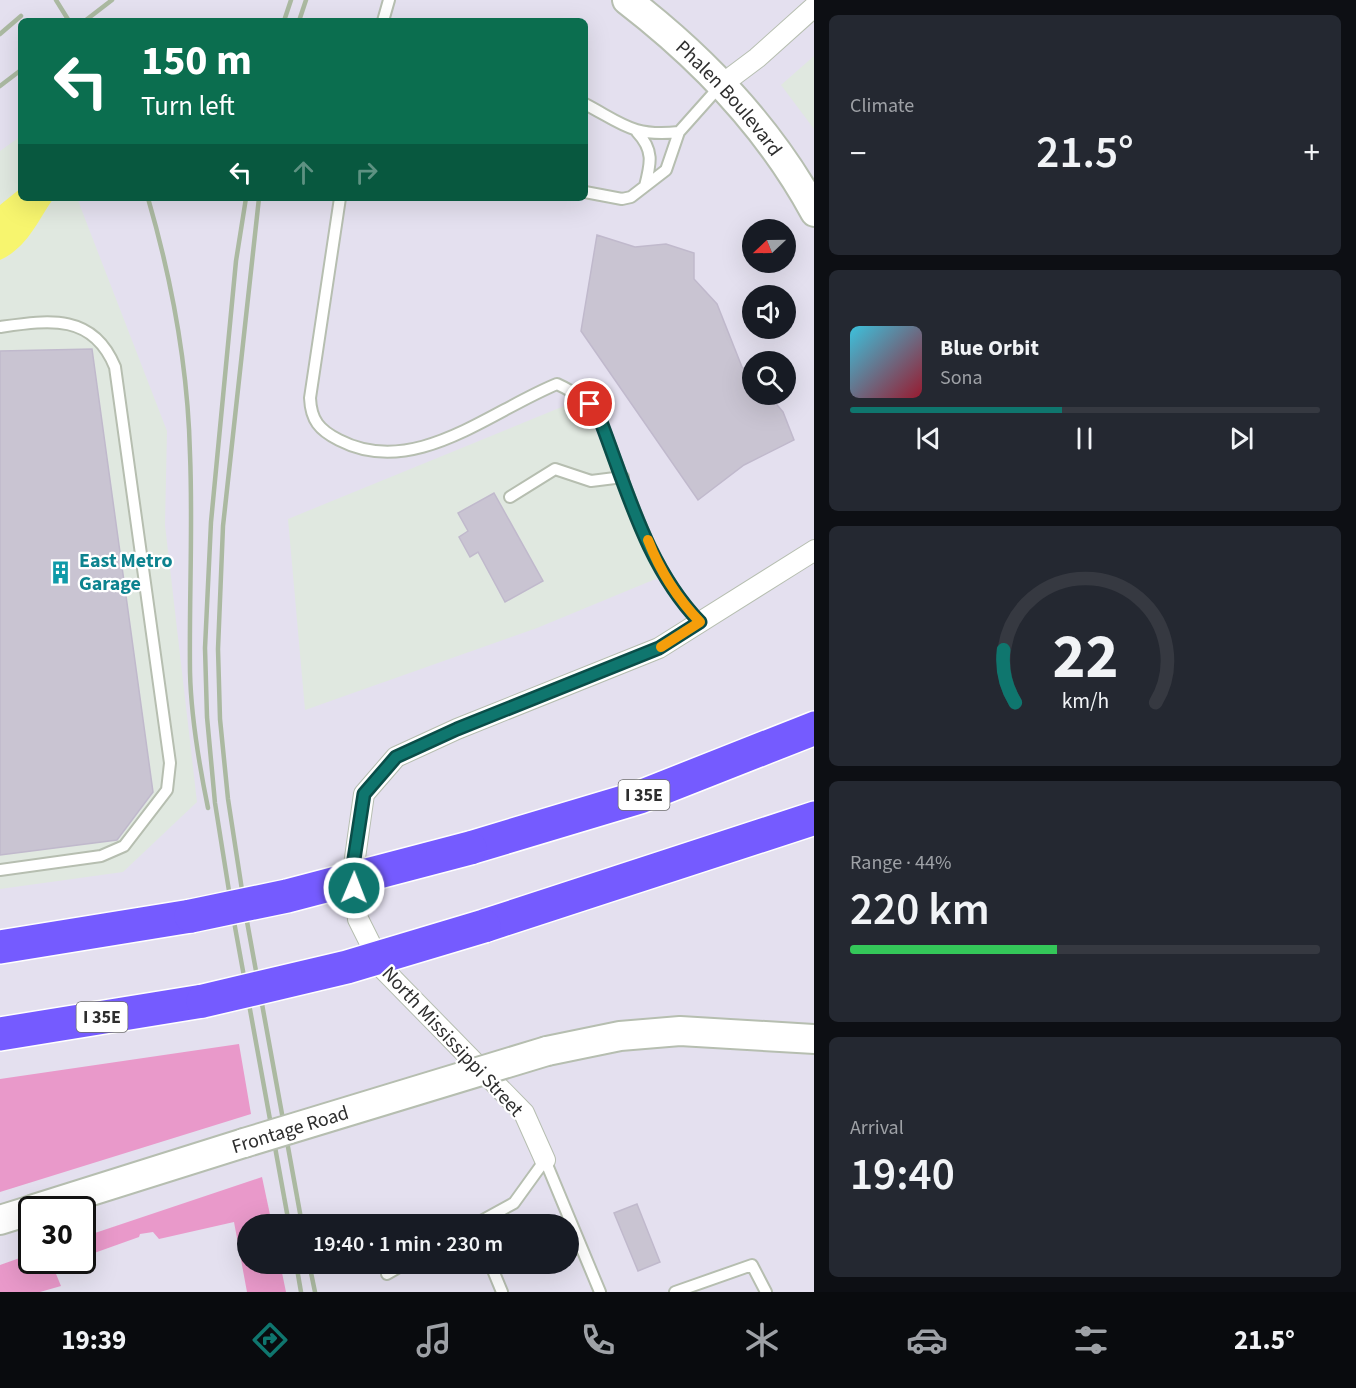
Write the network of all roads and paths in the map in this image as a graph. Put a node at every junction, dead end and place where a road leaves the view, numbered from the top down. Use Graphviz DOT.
graph roads {
  1 [pos="389,0"];
  2 [pos="627,0"];
  3 [pos="814,6"];
  4 [pos="384,18"];
  5 [pos="720,85"];
  6 [pos="588,106"];
  7 [pos="637,132"];
  8 [pos="678,132"];
  9 [pos="645,186"];
  10 [pos="588,193"];
  11 [pos="340,201"];
  12 [pos="814,212"];
  13 [pos="0,327"];
  14 [pos="622,477"];
  15 [pos="510,497"];
  16 [pos="814,550"];
  17 [pos="700,622"];
  18 [pos="814,728"];
  19 [pos="814,818"];
  20 [pos="0,870"];
  21 [pos="0,947"];
  22 [pos="0,1034"];
  23 [pos="814,1038"];
  24 [pos="545,1160"];
  25 [pos="75,1196"];
  26 [pos="18,1214"];
  27 [pos="494,1214"];
  28 [pos="0,1220"];
  29 [pos="495,1274"];
  30 [pos="502,1292"];
  31 [pos="600,1292"];
  32 [pos="675,1292"];
  33 [pos="766,1292"];
  1 -- 4 [label="lane"];
  2 -- 5 [label="street, Phalen Boulevard"];
  3 -- 5 [label="street"];
  5 -- 8 [label="lane"];
  5 -- 12 [label="street, Phalen Boulevard"];
  6 -- 7 [label="lane"];
  7 -- 8 [label="lane"];
  7 -- 9 [label="lane"];
  8 -- 9 [label="lane"];
  9 -- 10 [label="lane"];
  11 -- 14 [label="lane"];
  13 -- 20 [label="lane"];
  14 -- 15 [label="lane"];
  14 -- 17 [label="lane"];
  16 -- 17 [label="street, North Mississippi Street"];
  17 -- 24 [label="street, North Mississippi Street"];
  18 -- 21 [label="highway, I 35E, bridge"];
  19 -- 22 [label="highway, I 35E, bridge"];
  23 -- 25 [label="street, Frontage Road, bridge"];
  24 -- 27 [label="lane"];
  24 -- 31 [label="lane"];
  26 -- 28 [label="street, Frontage Road"];
  29 -- 30 [label="lane"];
  32 -- 33 [label="lane"];
}
